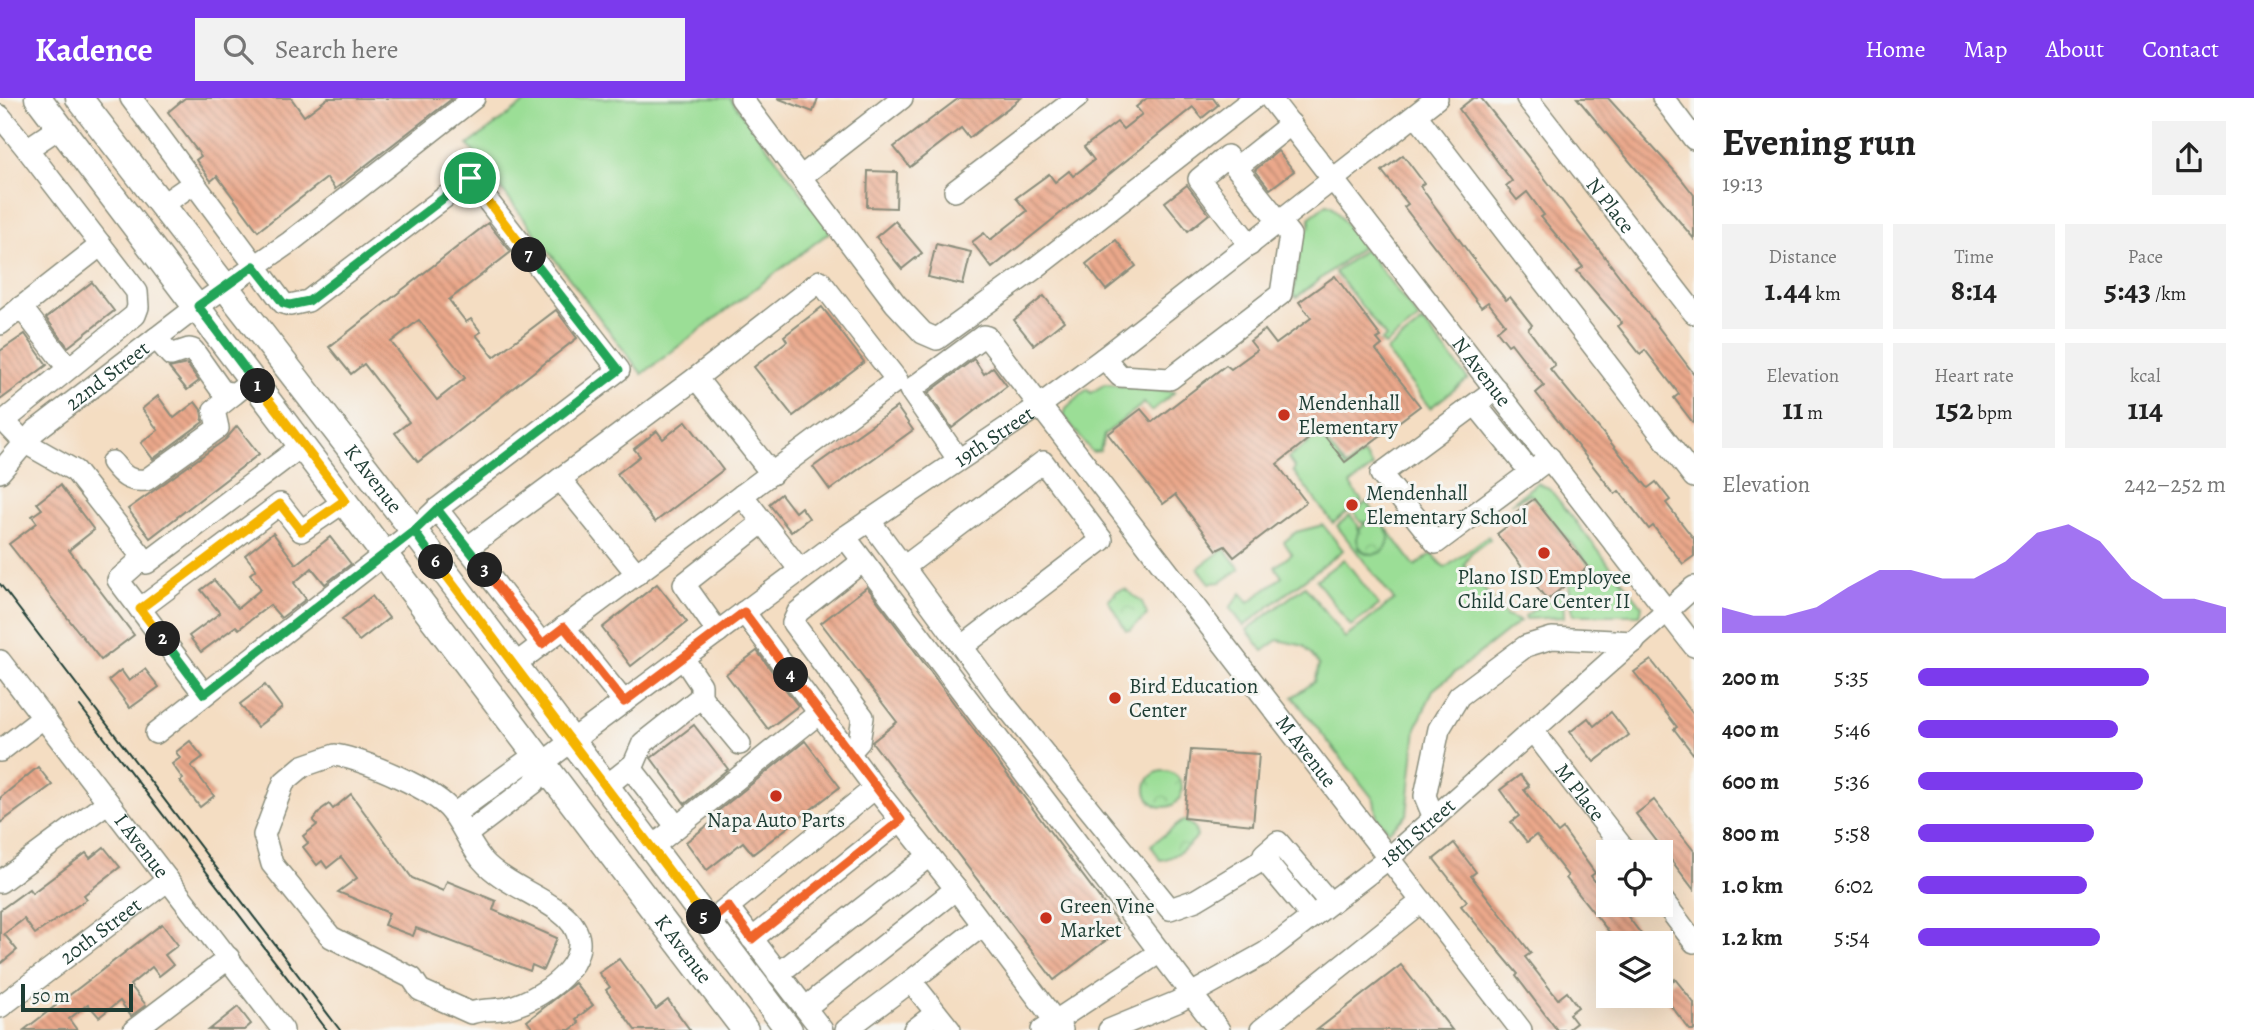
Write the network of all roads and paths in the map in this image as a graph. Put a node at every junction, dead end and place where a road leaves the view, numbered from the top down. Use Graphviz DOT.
graph roads {
  1 [pos="38,98"];
  2 [pos="131,98"];
  3 [pos="474,98"];
  4 [pos="741,98"];
  5 [pos="902,98"];
  6 [pos="1077,98"];
  7 [pos="1254,98"];
  8 [pos="1270,98"];
  9 [pos="1437,98"];
  10 [pos="1527,98"];
  11 [pos="1663,98"];
  12 [pos="88,101"];
  13 [pos="1416,115"];
  14 [pos="0,116"];
  15 [pos="1291,124"];
  16 [pos="60,127"];
  17 [pos="1694,139"];
  18 [pos="27,149"];
  19 [pos="1237,167"];
  20 [pos="802,176"];
  21 [pos="1335,179"];
  22 [pos="194,183"];
  23 [pos="955,191"];
  24 [pos="162,205"];
  25 [pos="1281,220"];
  26 [pos="1250,245"];
  27 [pos="101,246"];
  28 [pos="254,266"];
  29 [pos="224,288"];
  30 [pos="198,306"];
  31 [pos="21,307"];
  32 [pos="1694,313"];
  33 [pos="0,324"];
  34 [pos="156,338"];
  35 [pos="1104,358"];
  36 [pos="68,368"];
  37 [pos="696,378"];
  38 [pos="243,387"];
  39 [pos="1496,389"];
  40 [pos="1476,405"];
  41 [pos="1039,406"];
  42 [pos="2,421"];
  43 [pos="24,442"];
  44 [pos="303,445"];
  45 [pos="1550,458"];
  46 [pos="958,459"];
  47 [pos="112,463"];
  48 [pos="0,472"];
  49 [pos="1531,473"];
  50 [pos="772,474"];
  51 [pos="1694,477"];
  52 [pos="560,479"];
  53 [pos="742,495"];
  54 [pos="345,500"];
  55 [pos="437,509"];
  56 [pos="869,520"];
  57 [pos="1128,520"];
  58 [pos="763,522"];
  59 [pos="414,531"];
  60 [pos="845,537"];
  61 [pos="1102,540"];
  62 [pos="467,548"];
  63 [pos="385,554"];
  64 [pos="143,558"];
  65 [pos="863,561"];
  66 [pos="904,567"];
  67 [pos="800,570"];
  68 [pos="637,574"];
  69 [pos="1694,587"];
  70 [pos="140,609"];
  71 [pos="744,612"];
  72 [pos="1668,612"];
  73 [pos="793,623"];
  74 [pos="564,627"];
  75 [pos="718,632"];
  76 [pos="762,636"];
  77 [pos="1634,642"];
  78 [pos="542,644"];
  79 [pos="963,646"];
  80 [pos="1694,646"];
  81 [pos="682,658"];
  82 [pos="0,662"];
  83 [pos="513,666"];
  84 [pos="204,694"];
  85 [pos="701,697"];
  86 [pos="624,702"];
  87 [pos="819,713"];
  88 [pos="44,717"];
  89 [pos="1533,731"];
  90 [pos="156,733"];
  91 [pos="570,742"];
  92 [pos="740,744"];
  93 [pos="0,751"];
  94 [pos="849,753"];
  95 [pos="543,763"];
  96 [pos="630,768"];
  97 [pos="605,787"];
  98 [pos="876,788"];
  99 [pos="108,802"];
  100 [pos="454,814"];
  101 [pos="1434,818"];
  102 [pos="901,820"];
  103 [pos="677,827"];
  104 [pos="467,834"];
  105 [pos="1617,840"];
  106 [pos="652,848"];
  107 [pos="929,856"];
  108 [pos="1266,858"];
  109 [pos="1389,858"];
  110 [pos="168,880"];
  111 [pos="0,882"];
  112 [pos="956,889"];
  113 [pos="1422,901"];
  114 [pos="1331,903"];
  115 [pos="1673,914"];
  116 [pos="718,915"];
  117 [pos="1312,918"];
  118 [pos="983,925"];
  119 [pos="752,939"];
  120 [pos="1694,942"];
  121 [pos="1160,952"];
  122 [pos="229,958"];
  123 [pos="911,981"];
  124 [pos="779,989"];
  125 [pos="1192,995"];
  126 [pos="0,1007"];
  127 [pos="805,1008"];
  128 [pos="1157,1021"];
  129 [pos="943,1022"];
  130 [pos="1053,1027"];
  131 [pos="740,1028"];
  132 [pos="134,1030"];
  133 [pos="283,1030"];
  134 [pos="789,1030"];
  135 [pos="822,1030"];
  136 [pos="846,1030"];
  137 [pos="914,1030"];
  138 [pos="1110,1030"];
  139 [pos="1219,1030"];
  140 [pos="1261,1030"];
  141 [pos="1521,1030"];
  1 -- 16 [label="main road, K Avenue"];
  2 -- 22 [label="street"];
  3 -- 28 [label="street, 22nd Street"];
  4 -- 20 [label="street"];
  5 -- 20 [label="street"];
  6 -- 23 [label="street"];
  7 -- 20 [label="street"];
  8 -- 15 [label="street, N Avenue"];
  9 -- 13 [label="street, 19th Street"];
  10 -- 32 [label="street, N Place"];
  11 -- 17 [label="street"];
  12 -- 16 [label="main road"];
  12 -- 24 [label="main road, K Avenue"];
  13 -- 21 [label="street, 19th Street"];
  13 -- 51 [label="street"];
  14 -- 18 [label="street"];
  15 -- 19 [label="street"];
  15 -- 21 [label="street, N Avenue"];
  16 -- 18 [label="street"];
  16 -- 30 [label="main road, K Avenue"];
  18 -- 27 [label="street"];
  19 -- 25 [label="street"];
  19 -- 26 [label="street"];
  21 -- 25 [label="street, 19th Street"];
  21 -- 39 [label="street, N Avenue"];
  22 -- 24 [label="street"];
  22 -- 28 [label="street"];
  24 -- 29 [label="main road, K Avenue"];
  25 -- 26 [label="street, 19th Street"];
  25 -- 35 [label="street"];
  26 -- 35 [label="street, 19th Street"];
  27 -- 31 [label="street"];
  27 -- 36 [label="street"];
  28 -- 29 [label="street, 22nd Street"];
  28 -- 55 [label="street"];
  29 -- 30 [label="street, 22nd Street"];
  29 -- 59 [label="main road, K Avenue"];
  30 -- 34 [label="street, 22nd Street"];
  30 -- 38 [label="main road, K Avenue"];
  31 -- 33 [label="street"];
  31 -- 36 [label="street"];
  34 -- 38 [label="street"];
  34 -- 43 [label="street, 22nd Street"];
  35 -- 41 [label="street, 19th Street"];
  36 -- 42 [label="street"];
  37 -- 50 [label="street"];
  37 -- 50 [label="street"];
  37 -- 52 [label="street"];
  38 -- 44 [label="main road, K Avenue"];
  38 -- 47 [label="street"];
  39 -- 40 [label="street"];
  39 -- 45 [label="street, N Avenue"];
  40 -- 49 [label="street"];
  40 -- 49 [label="street"];
  41 -- 46 [label="street, 19th Street"];
  41 -- 46 [label="street, M Avenue"];
  41 -- 57 [label="street, M Avenue"];
  42 -- 43 [label="street"];
  43 -- 48 [label="street, 22nd Street"];
  43 -- 64 [label="street"];
  44 -- 54 [label="main road, K Avenue"];
  44 -- 64 [label="street"];
  45 -- 49 [label="street"];
  45 -- 72 [label="street, N Avenue"];
  46 -- 56 [label="street, 19th Street"];
  50 -- 53 [label="street"];
  52 -- 62 [label="street"];
  52 -- 68 [label="street"];
  53 -- 58 [label="street"];
  53 -- 68 [label="street"];
  54 -- 63 [label="main road, K Avenue"];
  54 -- 70 [label="street"];
  55 -- 59 [label="street"];
  55 -- 62 [label="street"];
  56 -- 60 [label="street, 19th Street"];
  56 -- 66 [label="street"];
  57 -- 61 [label="street"];
  57 -- 109 [label="street, M Avenue"];
  58 -- 67 [label="street"];
  58 -- 75 [label="street"];
  59 -- 63 [label="street"];
  59 -- 83 [label="main road, K Avenue"];
  60 -- 65 [label="street"];
  60 -- 67 [label="street, 19th Street"];
  61 -- 66 [label="street"];
  61 -- 79 [label="street"];
  62 -- 78 [label="street"];
  63 -- 84 [label="street"];
  63 -- 95 [label="main road, K Avenue"];
  64 -- 70 [label="street"];
  65 -- 73 [label="street"];
  65 -- 121 [label="street"];
  66 -- 79 [label="street"];
  67 -- 71 [label="street, 19th Street"];
  68 -- 74 [label="street"];
  69 -- 72 [label="street, 18th Street"];
  70 -- 84 [label="street"];
  71 -- 75 [label="street, 19th Street"];
  71 -- 76 [label="street"];
  72 -- 77 [label="street, 18th Street"];
  72 -- 80 [label="street, N Avenue"];
  73 -- 76 [label="street"];
  73 -- 94 [label="street"];
  74 -- 78 [label="street"];
  74 -- 86 [label="street"];
  75 -- 81 [label="street, 19th Street"];
  76 -- 87 [label="street"];
  77 -- 89 [label="street, 18th Street"];
  77 -- 101 [label="street"];
  78 -- 83 [label="street"];
  79 -- 108 [label="street"];
  81 -- 85 [label="street"];
  81 -- 86 [label="street, 19th Street"];
  82 -- 88 [label="street, I Avenue"];
  83 -- 91 [label="main road, K Avenue"];
  84 -- 90 [label="street"];
  85 -- 92 [label="street"];
  85 -- 96 [label="street"];
  86 -- 91 [label="street, 19th Street"];
  87 -- 94 [label="street"];
  87 -- 103 [label="street"];
  88 -- 93 [label="street"];
  88 -- 99 [label="street, I Avenue"];
  89 -- 101 [label="street, 18th Street"];
  89 -- 105 [label="street, M Place"];
  91 -- 95 [label="street, 19th Street"];
  91 -- 97 [label="main road, K Avenue"];
  94 -- 98 [label="street"];
  95 -- 100 [label="street"];
  95 -- 104 [label="street"];
  95 -- 131 [label="main road, K Avenue"];
  96 -- 97 [label="street"];
  96 -- 103 [label="street"];
  97 -- 106 [label="main road, K Avenue"];
  98 -- 102 [label="street"];
  98 -- 116 [label="street"];
  99 -- 110 [label="street, I Avenue"];
  99 -- 111 [label="street"];
  100 -- 104 [label="street"];
  100 -- 104 [label="street"];
  101 -- 109 [label="street, 18th Street"];
  102 -- 107 [label="street"];
  102 -- 119 [label="street"];
  103 -- 106 [label="street"];
  106 -- 116 [label="main road, K Avenue"];
  107 -- 112 [label="street"];
  107 -- 124 [label="street"];
  108 -- 114 [label="street"];
  108 -- 117 [label="street"];
  109 -- 113 [label="street, M Avenue"];
  109 -- 114 [label="street, 18th Street"];
  110 -- 122 [label="street, I Avenue"];
  110 -- 126 [label="street, 20th Street"];
  112 -- 118 [label="street"];
  112 -- 127 [label="street"];
  113 -- 140 [label="street"];
  113 -- 141 [label="street, M Avenue"];
  114 -- 117 [label="street, 18th Street"];
  115 -- 120 [label="street"];
  116 -- 119 [label="street"];
  116 -- 124 [label="main road, K Avenue"];
  117 -- 125 [label="street, 18th Street"];
  118 -- 123 [label="street"];
  118 -- 130 [label="street"];
  119 -- 124 [label="street"];
  121 -- 125 [label="street"];
  121 -- 130 [label="street"];
  122 -- 132 [label="street"];
  122 -- 133 [label="street, I Avenue"];
  123 -- 129 [label="street"];
  123 -- 136 [label="street"];
  124 -- 127 [label="street"];
  124 -- 131 [label="street"];
  124 -- 134 [label="main road, K Avenue"];
  125 -- 128 [label="street, 18th Street"];
  125 -- 139 [label="street"];
  127 -- 135 [label="street"];
  128 -- 138 [label="street, 18th Street"];
  129 -- 137 [label="street"];
}
